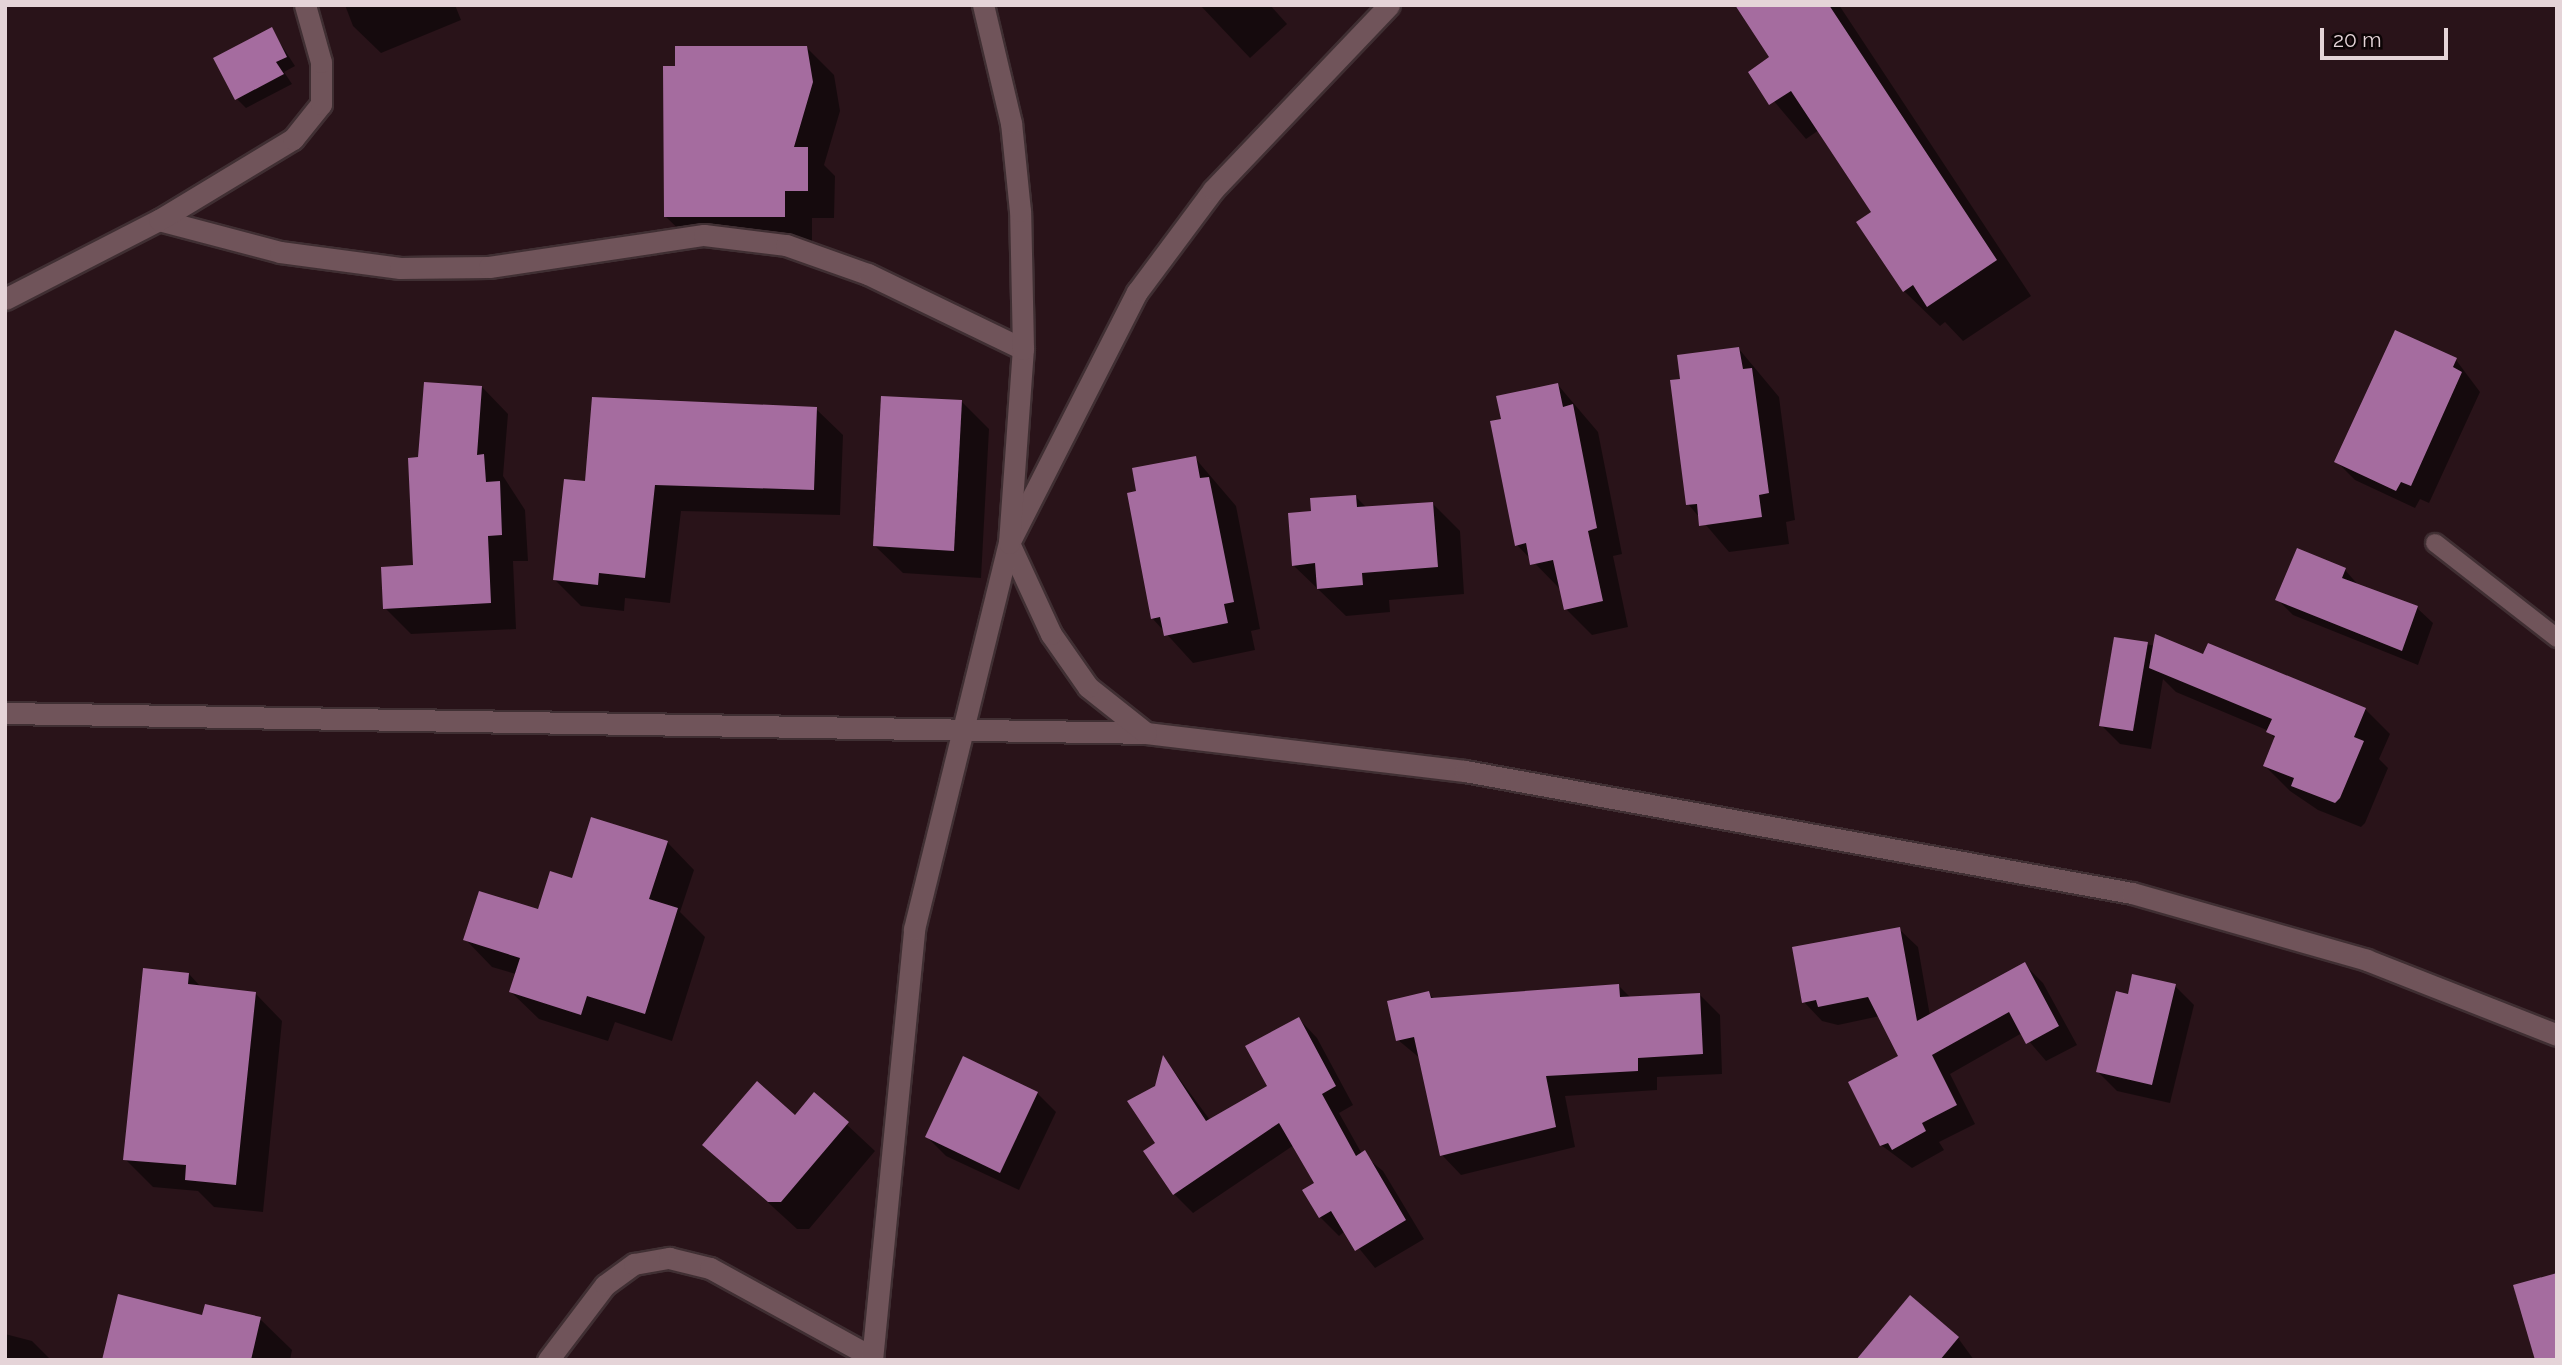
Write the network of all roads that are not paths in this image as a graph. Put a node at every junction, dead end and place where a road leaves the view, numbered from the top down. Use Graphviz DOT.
graph roads {
  1 [pos="305,5"];
  2 [pos="983,5"];
  3 [pos="1389,5"];
  4 [pos="159,220"];
  5 [pos="5,299"];
  6 [pos="1023,349"];
  7 [pos="1009,543"];
  8 [pos="2435,543"];
  9 [pos="2557,638"];
  10 [pos="5,713"];
  11 [pos="966,731"];
  12 [pos="1146,733"];
  13 [pos="2557,1035"];
  14 [pos="872,1359"];
  15 [pos="548,1360"];
  1 -- 4 [label="street"];
  2 -- 6 [label="street"];
  3 -- 7 [label="street"];
  4 -- 5 [label="street"];
  4 -- 6 [label="street"];
  6 -- 7 [label="street"];
  7 -- 11 [label="street"];
  7 -- 12 [label="street"];
  8 -- 9 [label="lane"];
  10 -- 11 [label="street"];
  11 -- 12 [label="street"];
  11 -- 14 [label="street"];
  12 -- 13 [label="street"];
  14 -- 15 [label="street"];
}
